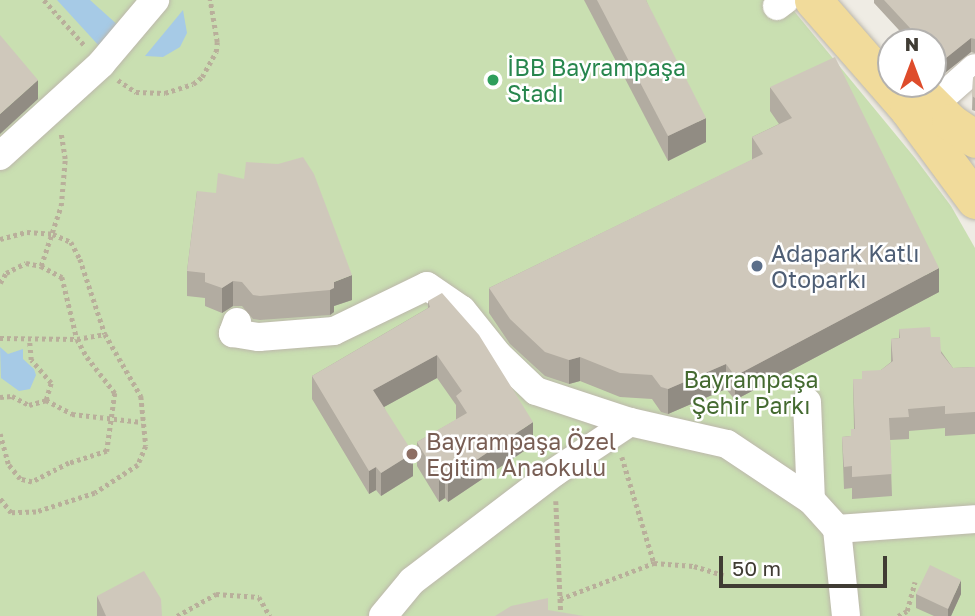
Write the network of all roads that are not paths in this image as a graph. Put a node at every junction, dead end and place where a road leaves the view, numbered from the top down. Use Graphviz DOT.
graph roads {
  1 [pos="155,0"];
  2 [pos="813,0"];
  3 [pos="839,0"];
  4 [pos="877,45"];
  5 [pos="975,68"];
  6 [pos="947,82"];
  7 [pos="926,98"];
  8 [pos="975,139"];
  9 [pos="0,156"];
  10 [pos="975,200"];
  11 [pos="237,322"];
  12 [pos="807,402"];
  13 [pos="622,427"];
  14 [pos="811,500"];
  15 [pos="975,519"];
  16 [pos="837,529"];
  17 [pos="383,616"];
  18 [pos="846,616"];
  1 -- 9 [label="street"];
  2 -- 10 [label="main road"];
  3 -- 4 [label="main road"];
  5 -- 6 [label="street"];
  7 -- 8 [label="main road"];
  11 -- 13 [label="street"];
  12 -- 14 [label="street"];
  13 -- 14 [label="street"];
  13 -- 17 [label="street"];
  14 -- 16 [label="street"];
  15 -- 16 [label="street"];
  16 -- 18 [label="street"];
}
